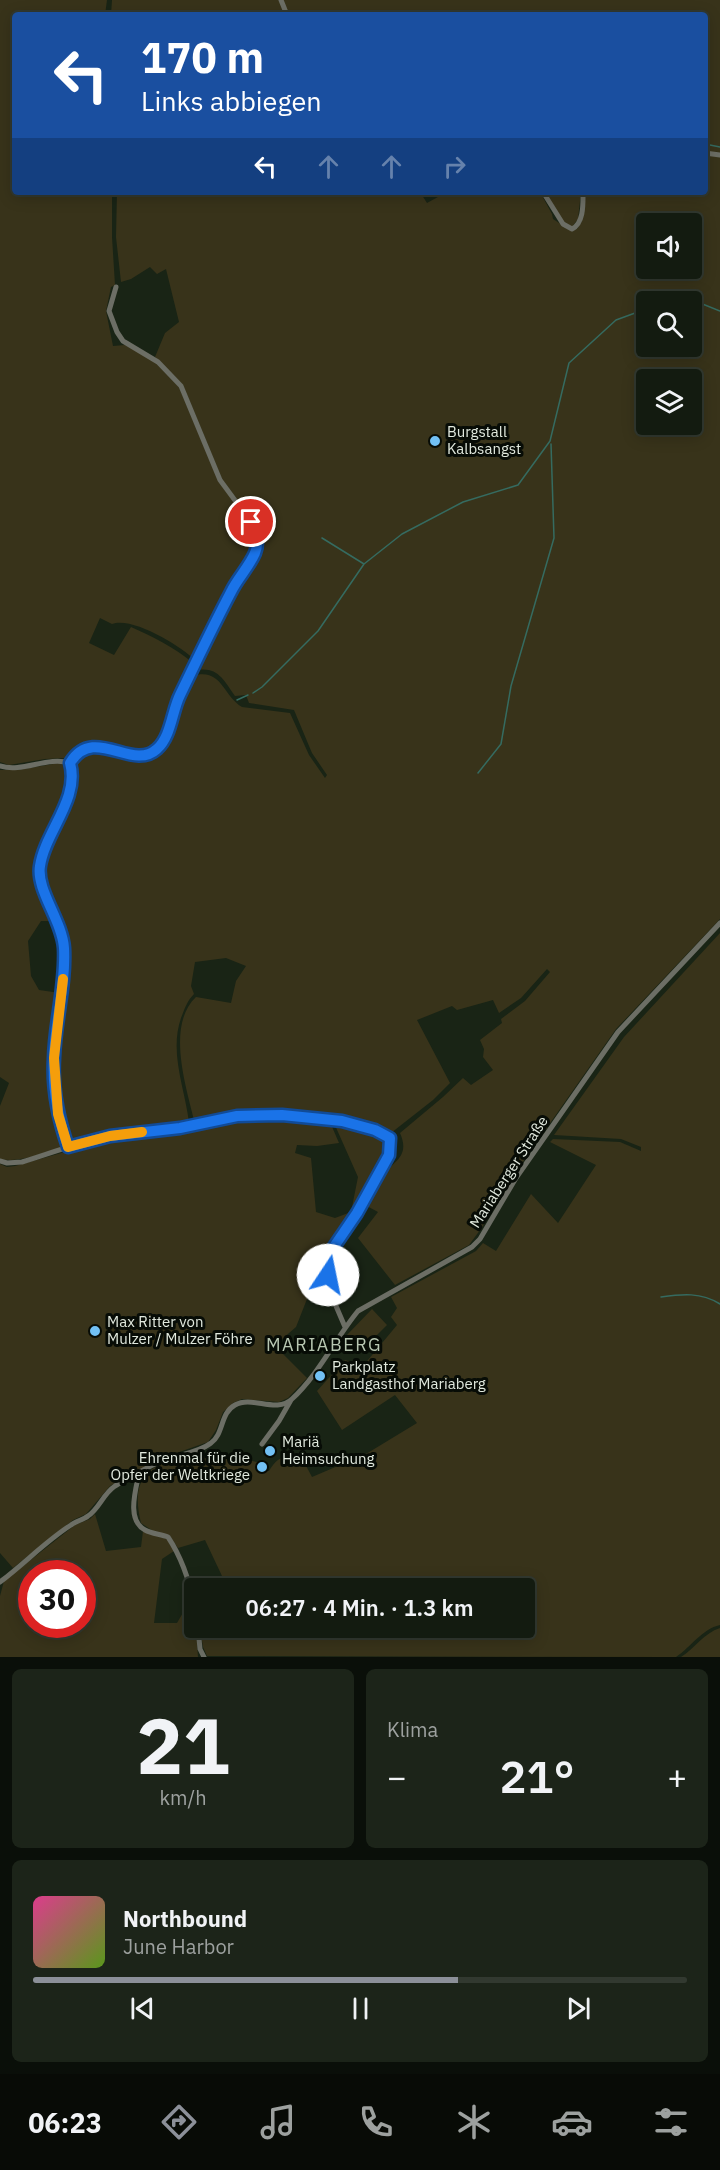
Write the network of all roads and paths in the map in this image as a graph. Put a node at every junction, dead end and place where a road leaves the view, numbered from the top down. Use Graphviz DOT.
graph roads {
  1 [pos="545,195"];
  2 [pos="583,195"];
  3 [pos="116,287"];
  4 [pos="70,763"];
  5 [pos="0,766"];
  6 [pos="720,923"];
  7 [pos="67,1148"];
  8 [pos="0,1161"];
  9 [pos="345,1327"];
  10 [pos="291,1400"];
  11 [pos="262,1444"];
  12 [pos="140,1473"];
  13 [pos="187,1578"];
  14 [pos="0,1582"];
  15 [pos="199,1638"];
  16 [pos="204,1657"];
  1 -- 2 [label="street"];
  3 -- 4 [label="street"];
  4 -- 5 [label="street"];
  4 -- 7 [label="street"];
  6 -- 9 [label="street, Mariaberger Straße"];
  7 -- 8 [label="street"];
  7 -- 9 [label="street"];
  9 -- 10 [label="street, Mariaberger Straße"];
  10 -- 11 [label="street, Mariaberger Straße"];
  10 -- 12 [label="street"];
  12 -- 13 [label="street"];
  12 -- 14 [label="street"];
  15 -- 16 [label="street"];
}
